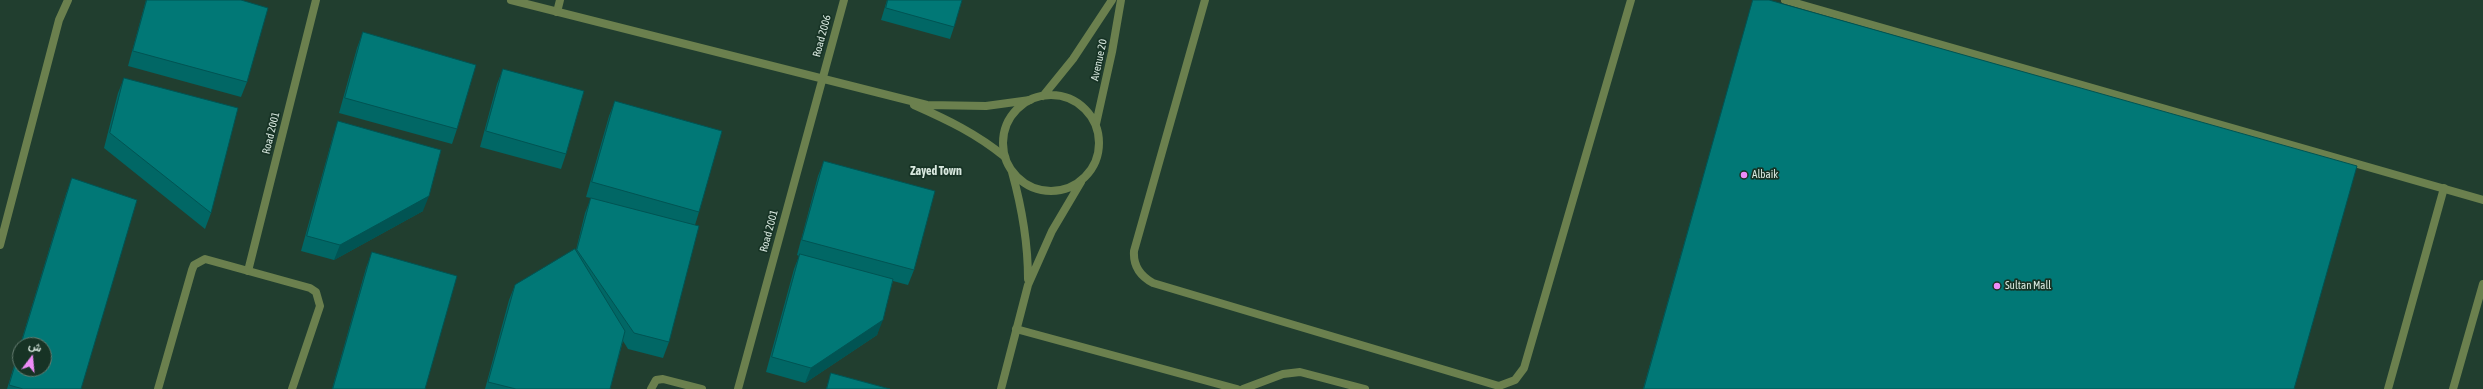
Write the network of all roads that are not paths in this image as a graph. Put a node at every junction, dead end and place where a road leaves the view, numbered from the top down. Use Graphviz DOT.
graph roads {
  1 [pos="68,0"];
  2 [pos="316,0"];
  3 [pos="511,0"];
  4 [pos="560,0"];
  5 [pos="844,0"];
  6 [pos="1112,0"];
  7 [pos="1121,0"];
  8 [pos="1205,0"];
  9 [pos="1631,0"];
  10 [pos="1786,0"];
  11 [pos="557,12"];
  12 [pos="822,79"];
  13 [pos="1043,96"];
  14 [pos="899,99"];
  15 [pos="1030,100"];
  16 [pos="1096,124"];
  17 [pos="1005,157"];
  18 [pos="1012,172"];
  19 [pos="1082,180"];
  20 [pos="2444,188"];
  21 [pos="2483,200"];
  22 [pos="0,245"];
  23 [pos="248,271"];
  24 [pos="2483,284"];
  25 [pos="1028,285"];
  26 [pos="1016,329"];
  27 [pos="1515,380"];
  28 [pos="158,389"];
  29 [pos="292,389"];
  30 [pos="651,389"];
  31 [pos="702,389"];
  32 [pos="738,389"];
  33 [pos="1001,389"];
  34 [pos="1237,389"];
  35 [pos="1243,389"];
  36 [pos="1365,389"];
  37 [pos="1516,389"];
  38 [pos="2388,389"];
  39 [pos="2453,389"];
  1 -- 22 [label="street"];
  2 -- 23 [label="street, Road 2001"];
  3 -- 11 [label="street"];
  4 -- 11 [label="street"];
  5 -- 12 [label="street, Road 2006"];
  6 -- 13 [label="street, Avenue 20"];
  7 -- 16 [label="street, Avenue 20"];
  8 -- 27 [label="street"];
  9 -- 27 [label="street"];
  10 -- 20 [label="street"];
  11 -- 12 [label="street"];
  12 -- 14 [label="street"];
  12 -- 32 [label="street, Road 2001"];
  13 -- 15 [label="street"];
  13 -- 16 [label="street"];
  14 -- 15 [label="street"];
  14 -- 17 [label="street"];
  15 -- 17 [label="street"];
  16 -- 19 [label="street"];
  17 -- 18 [label="street"];
  18 -- 19 [label="street"];
  18 -- 25 [label="street"];
  19 -- 25 [label="street"];
  20 -- 21 [label="street"];
  20 -- 38 [label="street"];
  23 -- 28 [label="street"];
  23 -- 29 [label="street"];
  24 -- 39 [label="street"];
  25 -- 26 [label="street"];
  26 -- 33 [label="street"];
  26 -- 34 [label="street"];
  27 -- 37 [label="street"];
  30 -- 31 [label="street"];
  35 -- 36 [label="street"];
}
